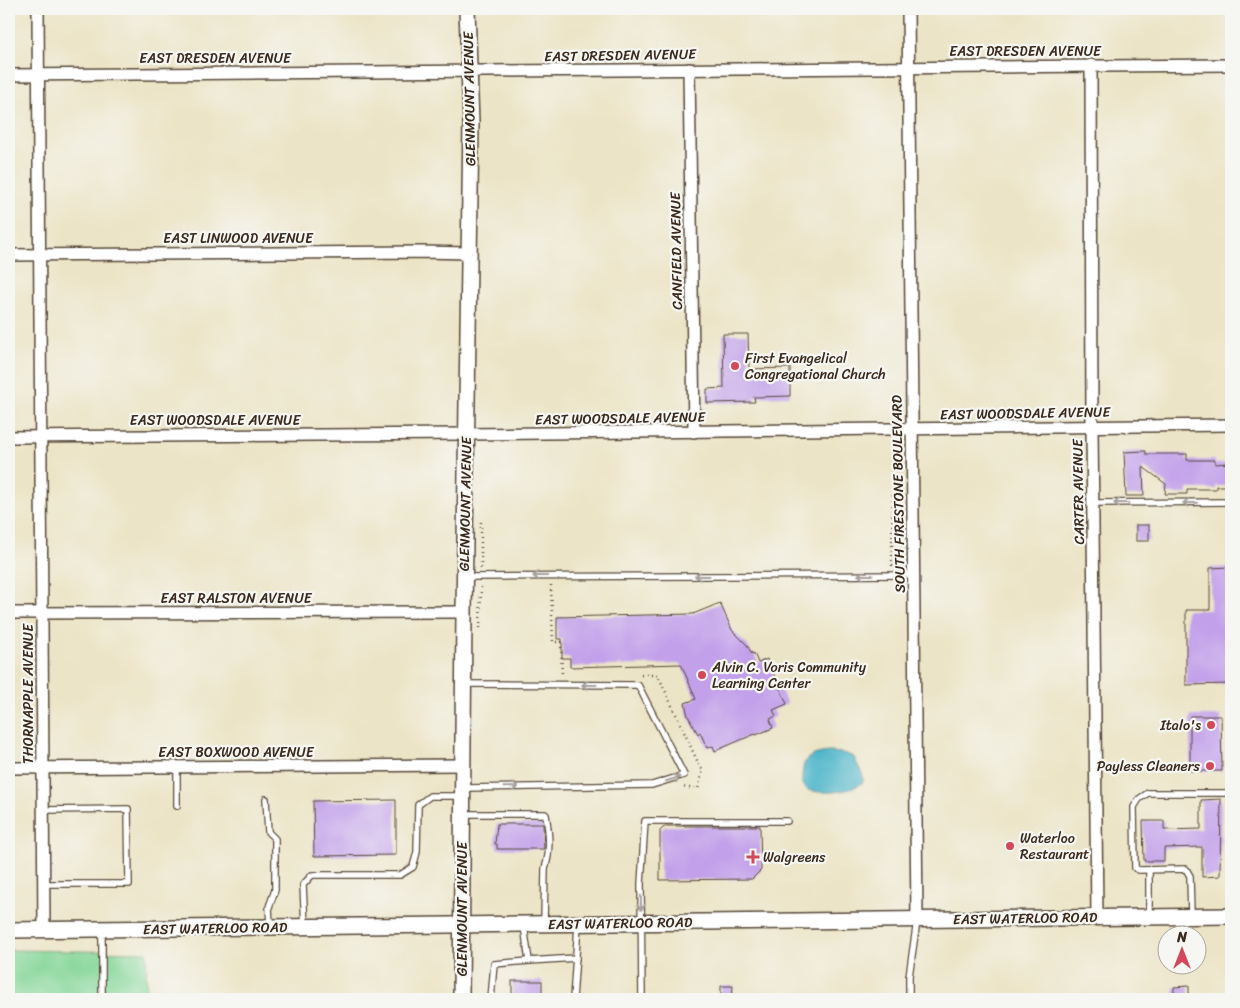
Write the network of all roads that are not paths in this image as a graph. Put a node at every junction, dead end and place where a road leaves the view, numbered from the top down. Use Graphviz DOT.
graph roads {
  1 [pos="38,9"];
  2 [pos="467,9"];
  3 [pos="908,9"];
  4 [pos="1091,65"];
  5 [pos="1231,65"];
  6 [pos="908,66"];
  7 [pos="689,69"];
  8 [pos="470,72"];
  9 [pos="9,75"];
  10 [pos="38,75"];
  11 [pos="468,253"];
  12 [pos="9,255"];
  13 [pos="39,255"];
  14 [pos="1231,425"];
  15 [pos="1092,427"];
  16 [pos="912,430"];
  17 [pos="694,432"];
  18 [pos="466,434"];
  19 [pos="9,436"];
  20 [pos="41,436"];
  21 [pos="1231,502"];
  22 [pos="1093,503"];
  23 [pos="914,575"];
  24 [pos="464,577"];
  25 [pos="464,612"];
  26 [pos="42,613"];
  27 [pos="9,614"];
  28 [pos="464,684"];
  29 [pos="463,765"];
  30 [pos="177,767"];
  31 [pos="9,768"];
  32 [pos="44,768"];
  33 [pos="462,792"];
  34 [pos="1231,793"];
  35 [pos="266,799"];
  36 [pos="176,806"];
  37 [pos="44,810"];
  38 [pos="463,814"];
  39 [pos="787,820"];
  40 [pos="1149,870"];
  41 [pos="44,884"];
  42 [pos="1191,916"];
  43 [pos="1231,916"];
  44 [pos="1149,917"];
  45 [pos="1097,918"];
  46 [pos="917,919"];
  47 [pos="642,922"];
  48 [pos="578,923"];
  49 [pos="462,924"];
  50 [pos="524,924"];
  51 [pos="544,924"];
  52 [pos="304,926"];
  53 [pos="270,927"];
  54 [pos="102,929"];
  55 [pos="9,930"];
  56 [pos="44,930"];
  57 [pos="576,958"];
  58 [pos="529,961"];
  59 [pos="102,999"];
  60 [pos="461,999"];
  61 [pos="491,999"];
  62 [pos="573,999"];
  63 [pos="642,999"];
  64 [pos="909,999"];
  1 -- 10 [label="street, THORNAPPLE AVENUE"];
  2 -- 8 [label="main road, GLENMOUNT AVENUE"];
  3 -- 6 [label="street, SOUTH FIRESTONE BOULEVARD"];
  4 -- 5 [label="street, EAST DRESDEN AVENUE"];
  4 -- 6 [label="street, EAST DRESDEN AVENUE"];
  4 -- 15 [label="street, CARTER AVENUE"];
  6 -- 7 [label="street, EAST DRESDEN AVENUE"];
  6 -- 16 [label="street, SOUTH FIRESTONE BOULEVARD"];
  7 -- 8 [label="street, EAST DRESDEN AVENUE"];
  7 -- 17 [label="street, CANFIELD AVENUE"];
  8 -- 10 [label="street, EAST DRESDEN AVENUE"];
  8 -- 11 [label="main road, GLENMOUNT AVENUE"];
  9 -- 10 [label="street, EAST DRESDEN AVENUE"];
  10 -- 13 [label="street, THORNAPPLE AVENUE"];
  11 -- 13 [label="street, EAST LINWOOD AVENUE"];
  11 -- 18 [label="main road, GLENMOUNT AVENUE"];
  12 -- 13 [label="street, EAST LINWOOD AVENUE"];
  13 -- 20 [label="street, THORNAPPLE AVENUE"];
  14 -- 15 [label="street, EAST WOODSDALE AVENUE"];
  15 -- 16 [label="street, EAST WOODSDALE AVENUE"];
  15 -- 22 [label="street, CARTER AVENUE"];
  16 -- 17 [label="street, EAST WOODSDALE AVENUE"];
  16 -- 23 [label="street, SOUTH FIRESTONE BOULEVARD"];
  17 -- 18 [label="street, EAST WOODSDALE AVENUE"];
  18 -- 20 [label="street, EAST WOODSDALE AVENUE"];
  18 -- 24 [label="main road, GLENMOUNT AVENUE"];
  19 -- 20 [label="street, EAST WOODSDALE AVENUE"];
  20 -- 26 [label="street, THORNAPPLE AVENUE"];
  21 -- 22 [label="lane, one-way"];
  22 -- 45 [label="street, CARTER AVENUE"];
  23 -- 24 [label="lane, one-way"];
  23 -- 46 [label="street, SOUTH FIRESTONE BOULEVARD"];
  24 -- 25 [label="main road, GLENMOUNT AVENUE"];
  25 -- 26 [label="street, EAST RALSTON AVENUE"];
  25 -- 28 [label="main road, GLENMOUNT AVENUE"];
  26 -- 27 [label="street, EAST RALSTON AVENUE"];
  26 -- 32 [label="street, THORNAPPLE AVENUE"];
  28 -- 29 [label="main road, GLENMOUNT AVENUE"];
  33 -- 28 [label="lane, one-way"];
  29 -- 30 [label="street, EAST BOXWOOD AVENUE"];
  29 -- 33 [label="main road, GLENMOUNT AVENUE"];
  30 -- 32 [label="street, EAST BOXWOOD AVENUE"];
  30 -- 36 [label="lane"];
  31 -- 32 [label="street, EAST BOXWOOD AVENUE"];
  32 -- 37 [label="street, THORNAPPLE AVENUE"];
  33 -- 38 [label="main road, GLENMOUNT AVENUE"];
  33 -- 52 [label="lane"];
  34 -- 40 [label="lane"];
  35 -- 53 [label="lane"];
  37 -- 41 [label="street, THORNAPPLE AVENUE"];
  37 -- 41 [label="lane"];
  38 -- 49 [label="main road, GLENMOUNT AVENUE"];
  38 -- 51 [label="lane"];
  39 -- 47 [label="lane, one-way"];
  40 -- 42 [label="lane"];
  40 -- 44 [label="lane"];
  41 -- 56 [label="street, THORNAPPLE AVENUE"];
  42 -- 43 [label="main road, EAST WATERLOO ROAD"];
  42 -- 44 [label="main road, EAST WATERLOO ROAD"];
  44 -- 45 [label="main road, EAST WATERLOO ROAD"];
  45 -- 46 [label="main road, EAST WATERLOO ROAD"];
  46 -- 47 [label="main road, EAST WATERLOO ROAD"];
  46 -- 64 [label="lane"];
  47 -- 48 [label="main road, EAST WATERLOO ROAD"];
  47 -- 63 [label="lane"];
  48 -- 51 [label="main road, EAST WATERLOO ROAD"];
  48 -- 57 [label="lane"];
  49 -- 50 [label="main road, EAST WATERLOO ROAD"];
  49 -- 52 [label="main road, EAST WATERLOO ROAD"];
  49 -- 60 [label="main road, GLENMOUNT AVENUE"];
  50 -- 51 [label="main road, EAST WATERLOO ROAD"];
  50 -- 58 [label="lane"];
  52 -- 53 [label="main road, EAST WATERLOO ROAD"];
  53 -- 54 [label="main road, EAST WATERLOO ROAD"];
  54 -- 56 [label="main road, EAST WATERLOO ROAD"];
  54 -- 59 [label="lane"];
  55 -- 56 [label="main road, EAST WATERLOO ROAD"];
  57 -- 58 [label="lane"];
  57 -- 62 [label="lane"];
  58 -- 61 [label="lane"];
  60 -- 61 [label="lane"];
}
